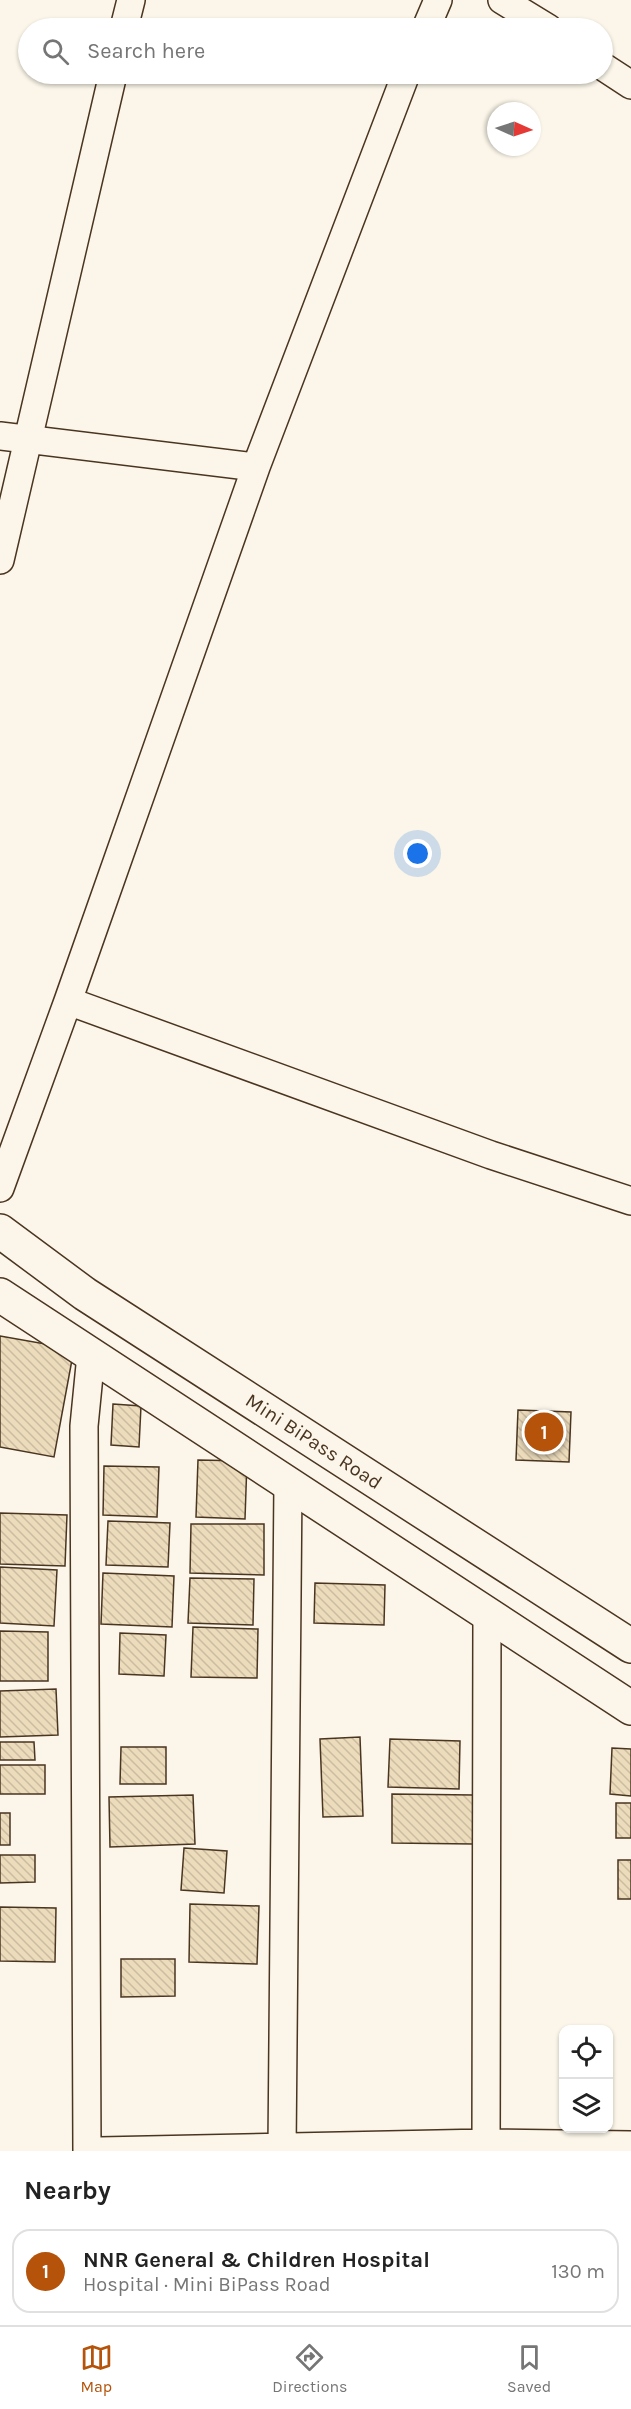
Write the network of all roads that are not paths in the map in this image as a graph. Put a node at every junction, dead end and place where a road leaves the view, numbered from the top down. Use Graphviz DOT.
graph roads {
  1 [pos="130,0"];
  2 [pos="438,0"];
  3 [pos="502,0"];
  4 [pos="126,18"];
  5 [pos="430,18"];
  6 [pos="532,18"];
  7 [pos="613,73"];
  8 [pos="111,84"];
  9 [pos="402,84"];
  10 [pos="631,85"];
  11 [pos="0,436"];
  12 [pos="27,440"];
  13 [pos="256,467"];
  14 [pos="0,560"];
  15 [pos="68,1001"];
  16 [pos="0,1188"];
  17 [pos="631,1201"];
  18 [pos="0,1231"];
  19 [pos="0,1295"];
  20 [pos="91,1355"];
  21 [pos="288,1483"];
  22 [pos="487,1614"];
  23 [pos="631,1646"];
  24 [pos="631,1708"];
  25 [pos="631,2145"];
  26 [pos="486,2147"];
  27 [pos="282,2148"];
  28 [pos="87,2151"];
  29 [pos="100,2151"];
  1 -- 4 [label="street"];
  2 -- 5 [label="street"];
  3 -- 6 [label="street"];
  7 -- 10 [label="street"];
  8 -- 12 [label="street"];
  9 -- 13 [label="street"];
  11 -- 12 [label="street"];
  12 -- 13 [label="street"];
  12 -- 14 [label="street"];
  13 -- 15 [label="street"];
  15 -- 16 [label="street"];
  15 -- 17 [label="street"];
  18 -- 23 [label="street, Mini BiPass Road"];
  19 -- 20 [label="street"];
  20 -- 21 [label="street"];
  20 -- 28 [label="street"];
  21 -- 22 [label="street"];
  21 -- 27 [label="street"];
  22 -- 24 [label="street"];
  22 -- 26 [label="street"];
  25 -- 26 [label="street"];
  26 -- 27 [label="street"];
  27 -- 29 [label="street"];
}
